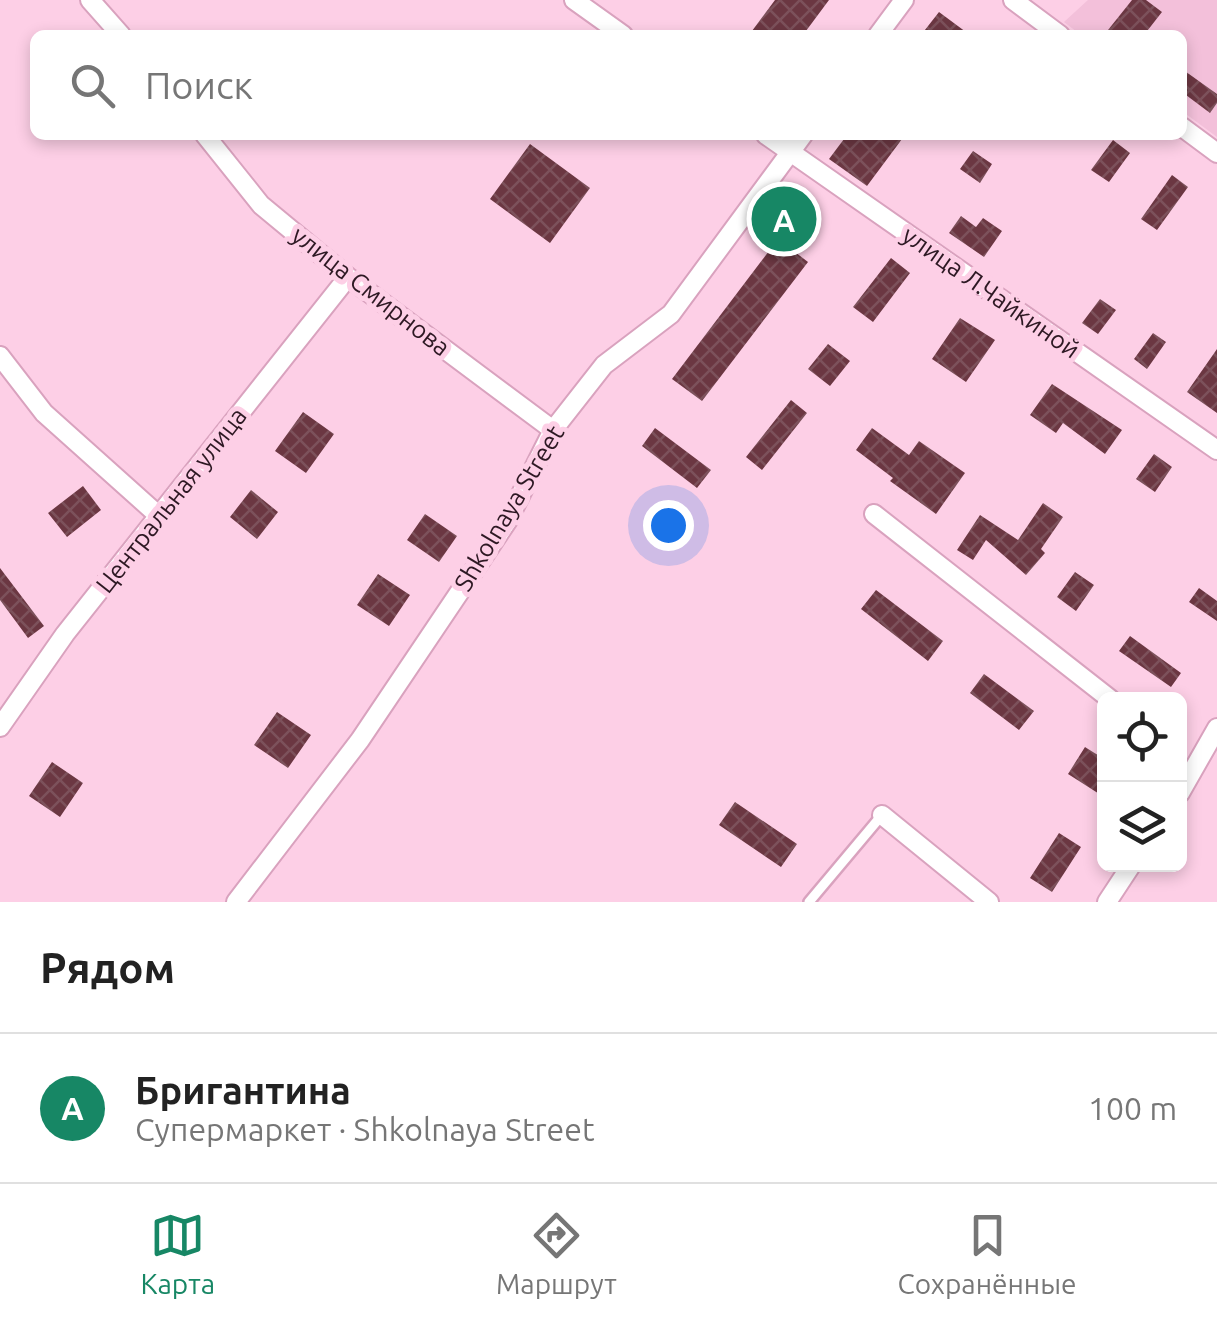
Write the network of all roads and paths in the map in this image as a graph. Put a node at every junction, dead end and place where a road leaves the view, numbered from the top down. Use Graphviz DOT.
graph roads {
  1 [pos="90,0"];
  2 [pos="574,0"];
  3 [pos="904,0"];
  4 [pos="1013,0"];
  5 [pos="116,30"];
  6 [pos="617,30"];
  7 [pos="882,30"];
  8 [pos="1053,30"];
  9 [pos="1187,131"];
  10 [pos="209,140"];
  11 [pos="773,140"];
  12 [pos="799,140"];
  13 [pos="790,152"];
  14 [pos="1217,153"];
  15 [pos="348,277"];
  16 [pos="0,356"];
  17 [pos="554,430"];
  18 [pos="1217,450"];
  19 [pos="874,514"];
  20 [pos="159,516"];
  21 [pos="1100,692"];
  22 [pos="0,726"];
  23 [pos="1217,728"];
  24 [pos="1187,759"];
  25 [pos="1197,767"];
  26 [pos="1187,782"];
  27 [pos="882,815"];
  28 [pos="1127,872"];
  29 [pos="236,902"];
  30 [pos="810,902"];
  31 [pos="989,902"];
  32 [pos="1107,902"];
  1 -- 5 [label="street"];
  2 -- 6 [label="street"];
  3 -- 7 [label="street"];
  4 -- 8 [label="street"];
  9 -- 14 [label="street"];
  10 -- 15 [label="street, улица Смирнова"];
  11 -- 13 [label="street, улица Л.Чайкиной"];
  12 -- 13 [label="street, Shkolnaya Street"];
  13 -- 17 [label="street, Shkolnaya Street"];
  13 -- 18 [label="street, улица Л.Чайкиной"];
  15 -- 17 [label="street, улица Смирнова"];
  15 -- 20 [label="street, Центральная улица"];
  16 -- 20 [label="street"];
  17 -- 29 [label="street, Shkolnaya Street"];
  19 -- 21 [label="street"];
  20 -- 22 [label="street, Центральная улица"];
  23 -- 25 [label="street"];
  24 -- 25 [label="street"];
  25 -- 26 [label="street"];
  27 -- 30 [label="lane"];
  27 -- 31 [label="street"];
  28 -- 32 [label="street"];
}
